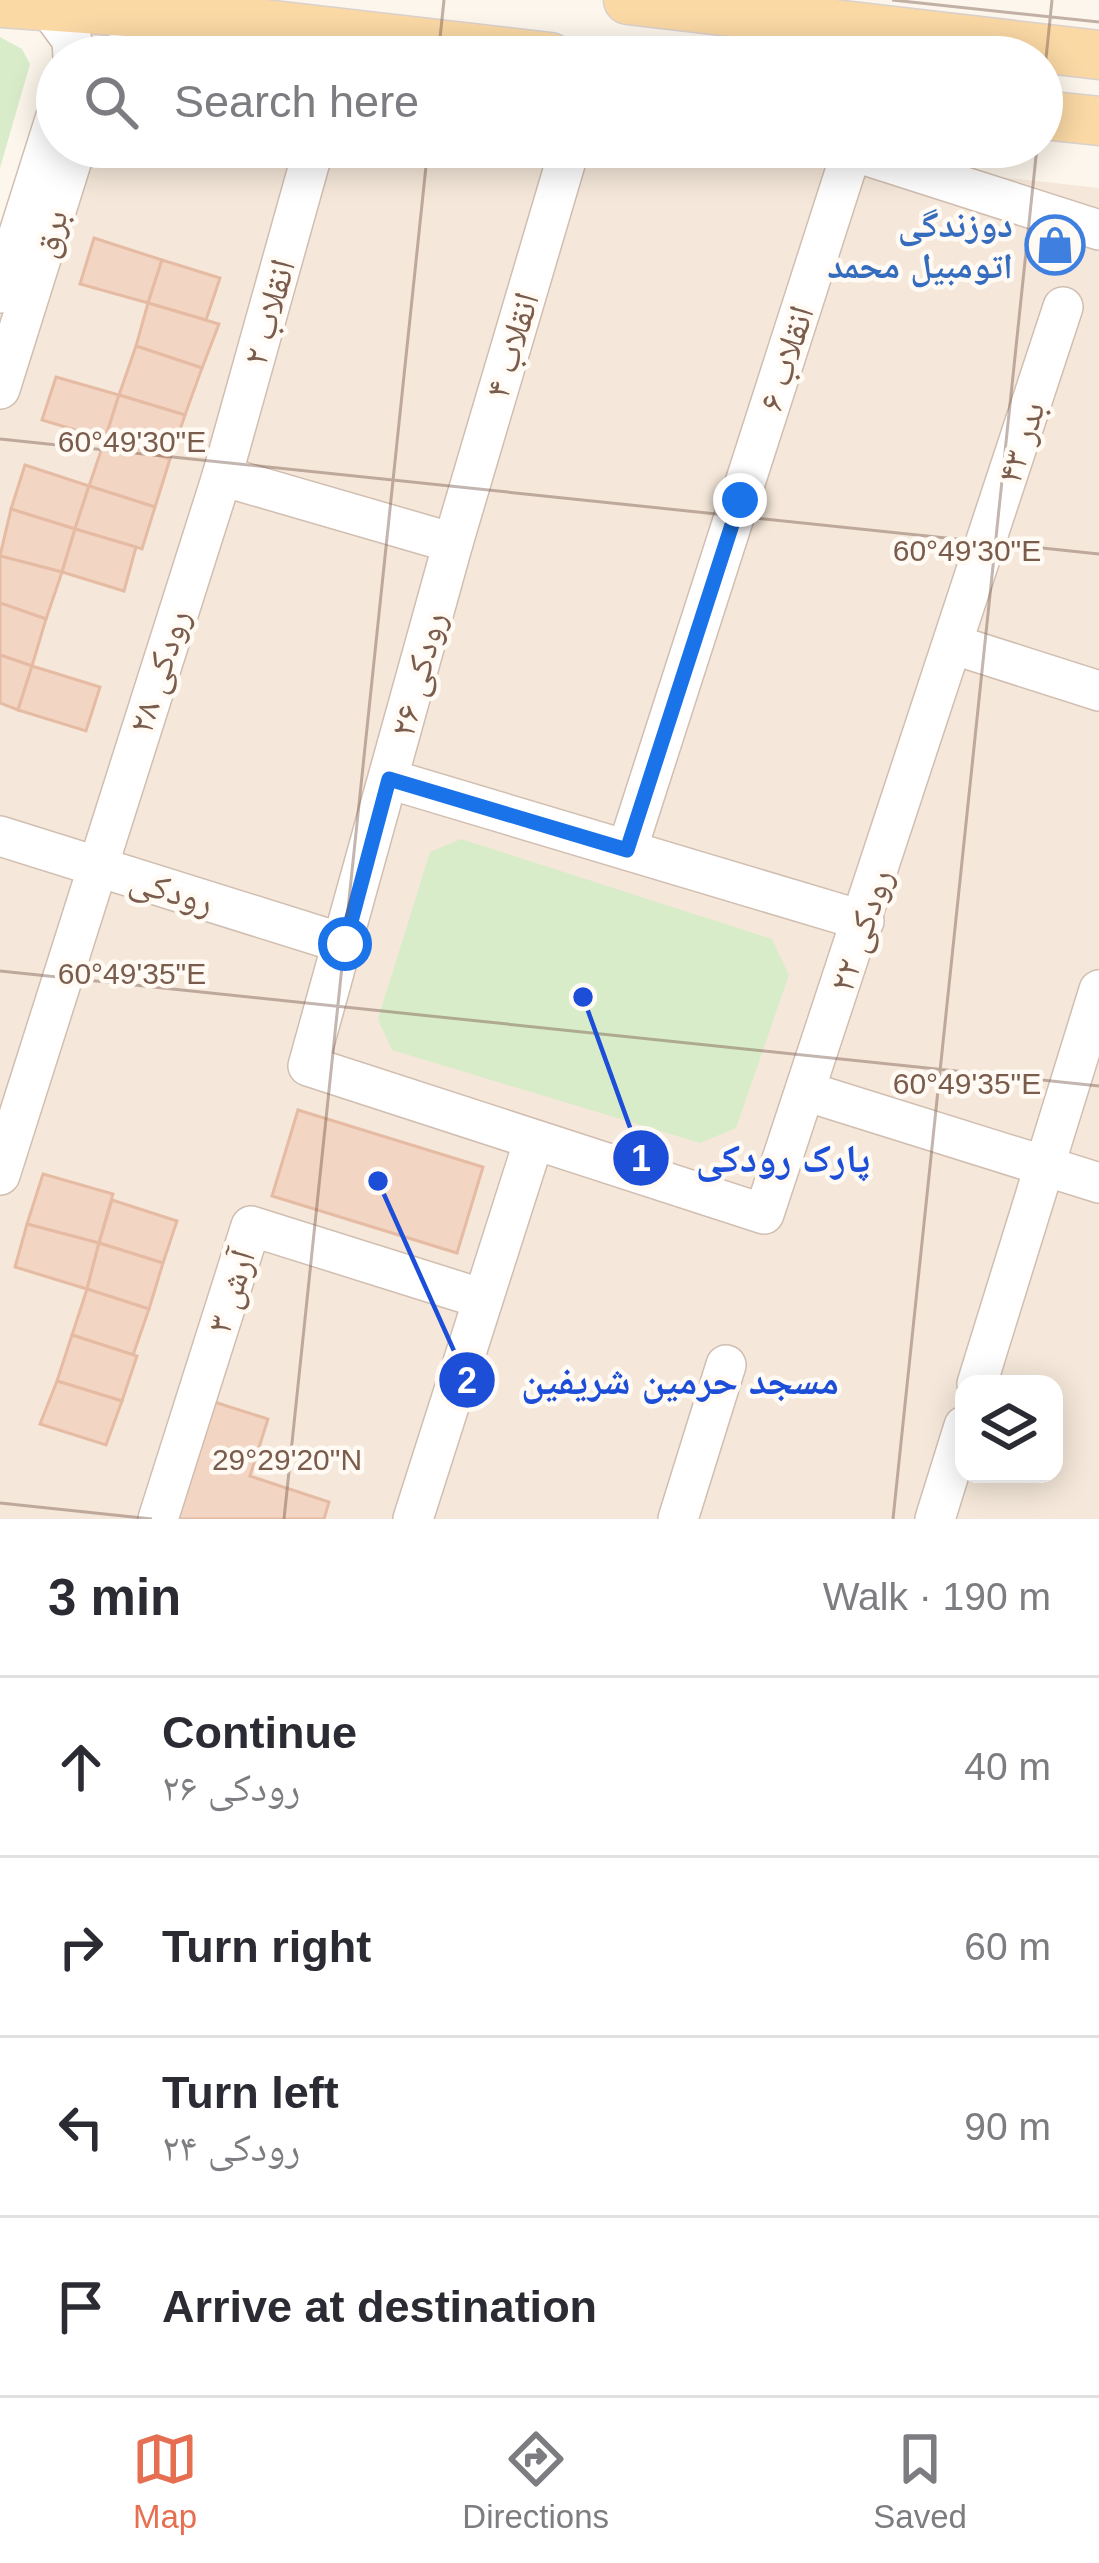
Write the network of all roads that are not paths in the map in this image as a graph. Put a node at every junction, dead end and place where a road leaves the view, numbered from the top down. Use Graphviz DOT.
graph roads {
  1 [pos="628,0"];
  2 [pos="23,5"];
  3 [pos="212,18"];
  4 [pos="66,36"];
  5 [pos="160,36"];
  6 [pos="299,36"];
  7 [pos="936,36"];
  8 [pos="1063,51"];
  9 [pos="1099,55"];
  10 [pos="1063,118"];
  11 [pos="1099,122"];
  12 [pos="41,168"];
  13 [pos="63,168"];
  14 [pos="308,168"];
  15 [pos="564,168"];
  16 [pos="846,168"];
  17 [pos="910,168"];
  18 [pos="23,230"];
  19 [pos="1099,230"];
  20 [pos="0,293"];
  21 [pos="1063,307"];
  22 [pos="0,388"];
  23 [pos="222,476"];
  24 [pos="453,543"];
  25 [pos="955,645"];
  26 [pos="1099,691"];
  27 [pos="389,779"];
  28 [pos="0,836"];
  29 [pos="627,850"];
  30 [pos="94,866"];
  31 [pos="863,921"];
  32 [pos="345,944"];
  33 [pos="1099,990"];
  34 [pos="805,1091"];
  35 [pos="534,1140"];
  36 [pos="1046,1166"];
  37 [pos="0,1174"];
  38 [pos="1099,1183"];
  39 [pos="483,1299"];
  40 [pos="726,1365"];
  41 [pos="980,1375"];
  42 [pos="955,1454"];
  43 [pos="940,1502"];
  44 [pos="158,1519"];
  45 [pos="413,1519"];
  46 [pos="678,1519"];
  1 -- 7 [label="main road"];
  2 -- 3 [label="main road"];
  2 -- 4 [label="street"];
  3 -- 5 [label="street"];
  3 -- 6 [label="main road"];
  8 -- 9 [label="main road"];
  10 -- 11 [label="main road"];
  12 -- 18 [label="street, برق"];
  13 -- 18 [label="street, برق"];
  14 -- 23 [label="street, انقلاب ۲"];
  15 -- 24 [label="street, انقلاب ۴"];
  16 -- 29 [label="street, انقلاب ۶"];
  17 -- 19 [label="street"];
  18 -- 20 [label="street, برق"];
  18 -- 22 [label="street, برق"];
  21 -- 25 [label="street, بدر ۴۳"];
  23 -- 24 [label="street"];
  23 -- 30 [label="street, رودکی ۲۸"];
  24 -- 27 [label="street, رودکی ۲۶"];
  25 -- 26 [label="street"];
  25 -- 31 [label="street, رودکی ۲۲"];
  27 -- 29 [label="street"];
  27 -- 32 [label="street, رودکی ۲۶"];
  28 -- 30 [label="street, رودکی"];
  29 -- 31 [label="street"];
  30 -- 32 [label="street, رودکی"];
  30 -- 37 [label="street, رودکی ۲۸"];
  31 -- 34 [label="street, رودکی ۲۲"];
  32 -- 35 [label="street, رودکی ۲۶"];
  33 -- 36 [label="street"];
  34 -- 35 [label="street, رودکی ۲۲"];
  34 -- 36 [label="street"];
  35 -- 39 [label="street"];
  36 -- 38 [label="street"];
  36 -- 41 [label="street"];
  39 -- 44 [label="street, آرش ۳"];
  39 -- 45 [label="street"];
  40 -- 46 [label="street"];
  42 -- 43 [label="street"];
}
